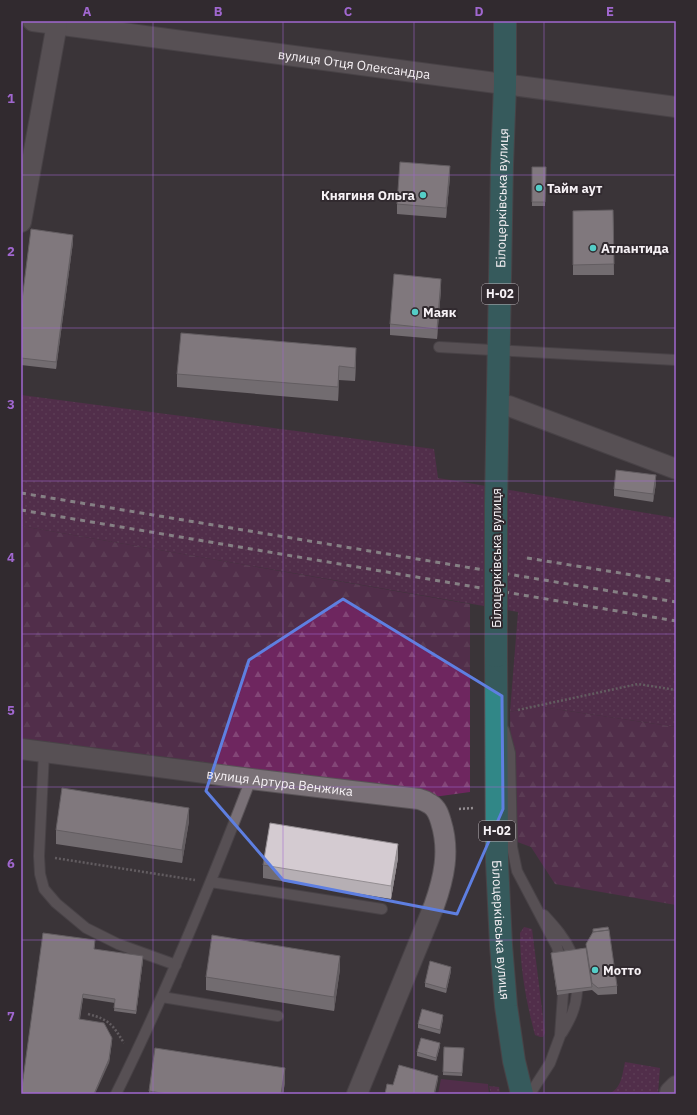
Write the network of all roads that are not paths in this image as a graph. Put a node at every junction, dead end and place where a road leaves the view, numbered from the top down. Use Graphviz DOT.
graph roads {
  1 [pos="33,21"];
  2 [pos="505,21"];
  3 [pos="57,24"];
  4 [pos="505,85"];
  5 [pos="676,107"];
  6 [pos="21,222"];
  7 [pos="439,347"];
  8 [pos="499,351"];
  9 [pos="676,360"];
  10 [pos="509,406"];
  11 [pos="676,469"];
  12 [pos="496,691"];
  13 [pos="21,749"];
  14 [pos="44,752"];
  15 [pos="251,779"];
  16 [pos="211,882"];
  17 [pos="533,903"];
  18 [pos="382,909"];
  19 [pos="572,954"];
  20 [pos="559,955"];
  21 [pos="176,966"];
  22 [pos="577,992"];
  23 [pos="564,994"];
  24 [pos="162,997"];
  25 [pos="278,1016"];
  26 [pos="560,1036"];
  27 [pos="116,1094"];
  28 [pos="357,1094"];
  29 [pos="522,1094"];
  30 [pos="530,1094"];
  1 -- 3 [label="street, вулиця Отця Олександра"];
  2 -- 4 [label="main road, Білоцерківська вулиця / Н-02"];
  3 -- 4 [label="street, вулиця Отця Олександра"];
  3 -- 6 [label="street"];
  4 -- 5 [label="street, вулиця Отця Олександра"];
  4 -- 8 [label="main road, Білоцерківська вулиця / Н-02"];
  7 -- 8 [label="lane"];
  8 -- 9 [label="lane"];
  8 -- 12 [label="main road, Білоцерківська вулиця / Н-02, bridge"];
  10 -- 11 [label="street"];
  12 -- 17 [label="lane"];
  12 -- 29 [label="main road, Білоцерківська вулиця / Н-02"];
  13 -- 14 [label="street, вулиця Артура Венжика"];
  14 -- 15 [label="street, вулиця Артура Венжика"];
  14 -- 21 [label="lane"];
  15 -- 16 [label="lane"];
  15 -- 28 [label="street, вулиця Артура Венжика"];
  16 -- 18 [label="lane"];
  16 -- 21 [label="lane"];
  17 -- 19 [label="lane"];
  17 -- 20 [label="lane"];
  21 -- 24 [label="lane"];
  22 -- 26 [label="lane"];
  23 -- 26 [label="lane"];
  24 -- 25 [label="lane"];
  24 -- 27 [label="lane"];
  26 -- 30 [label="lane"];
}
